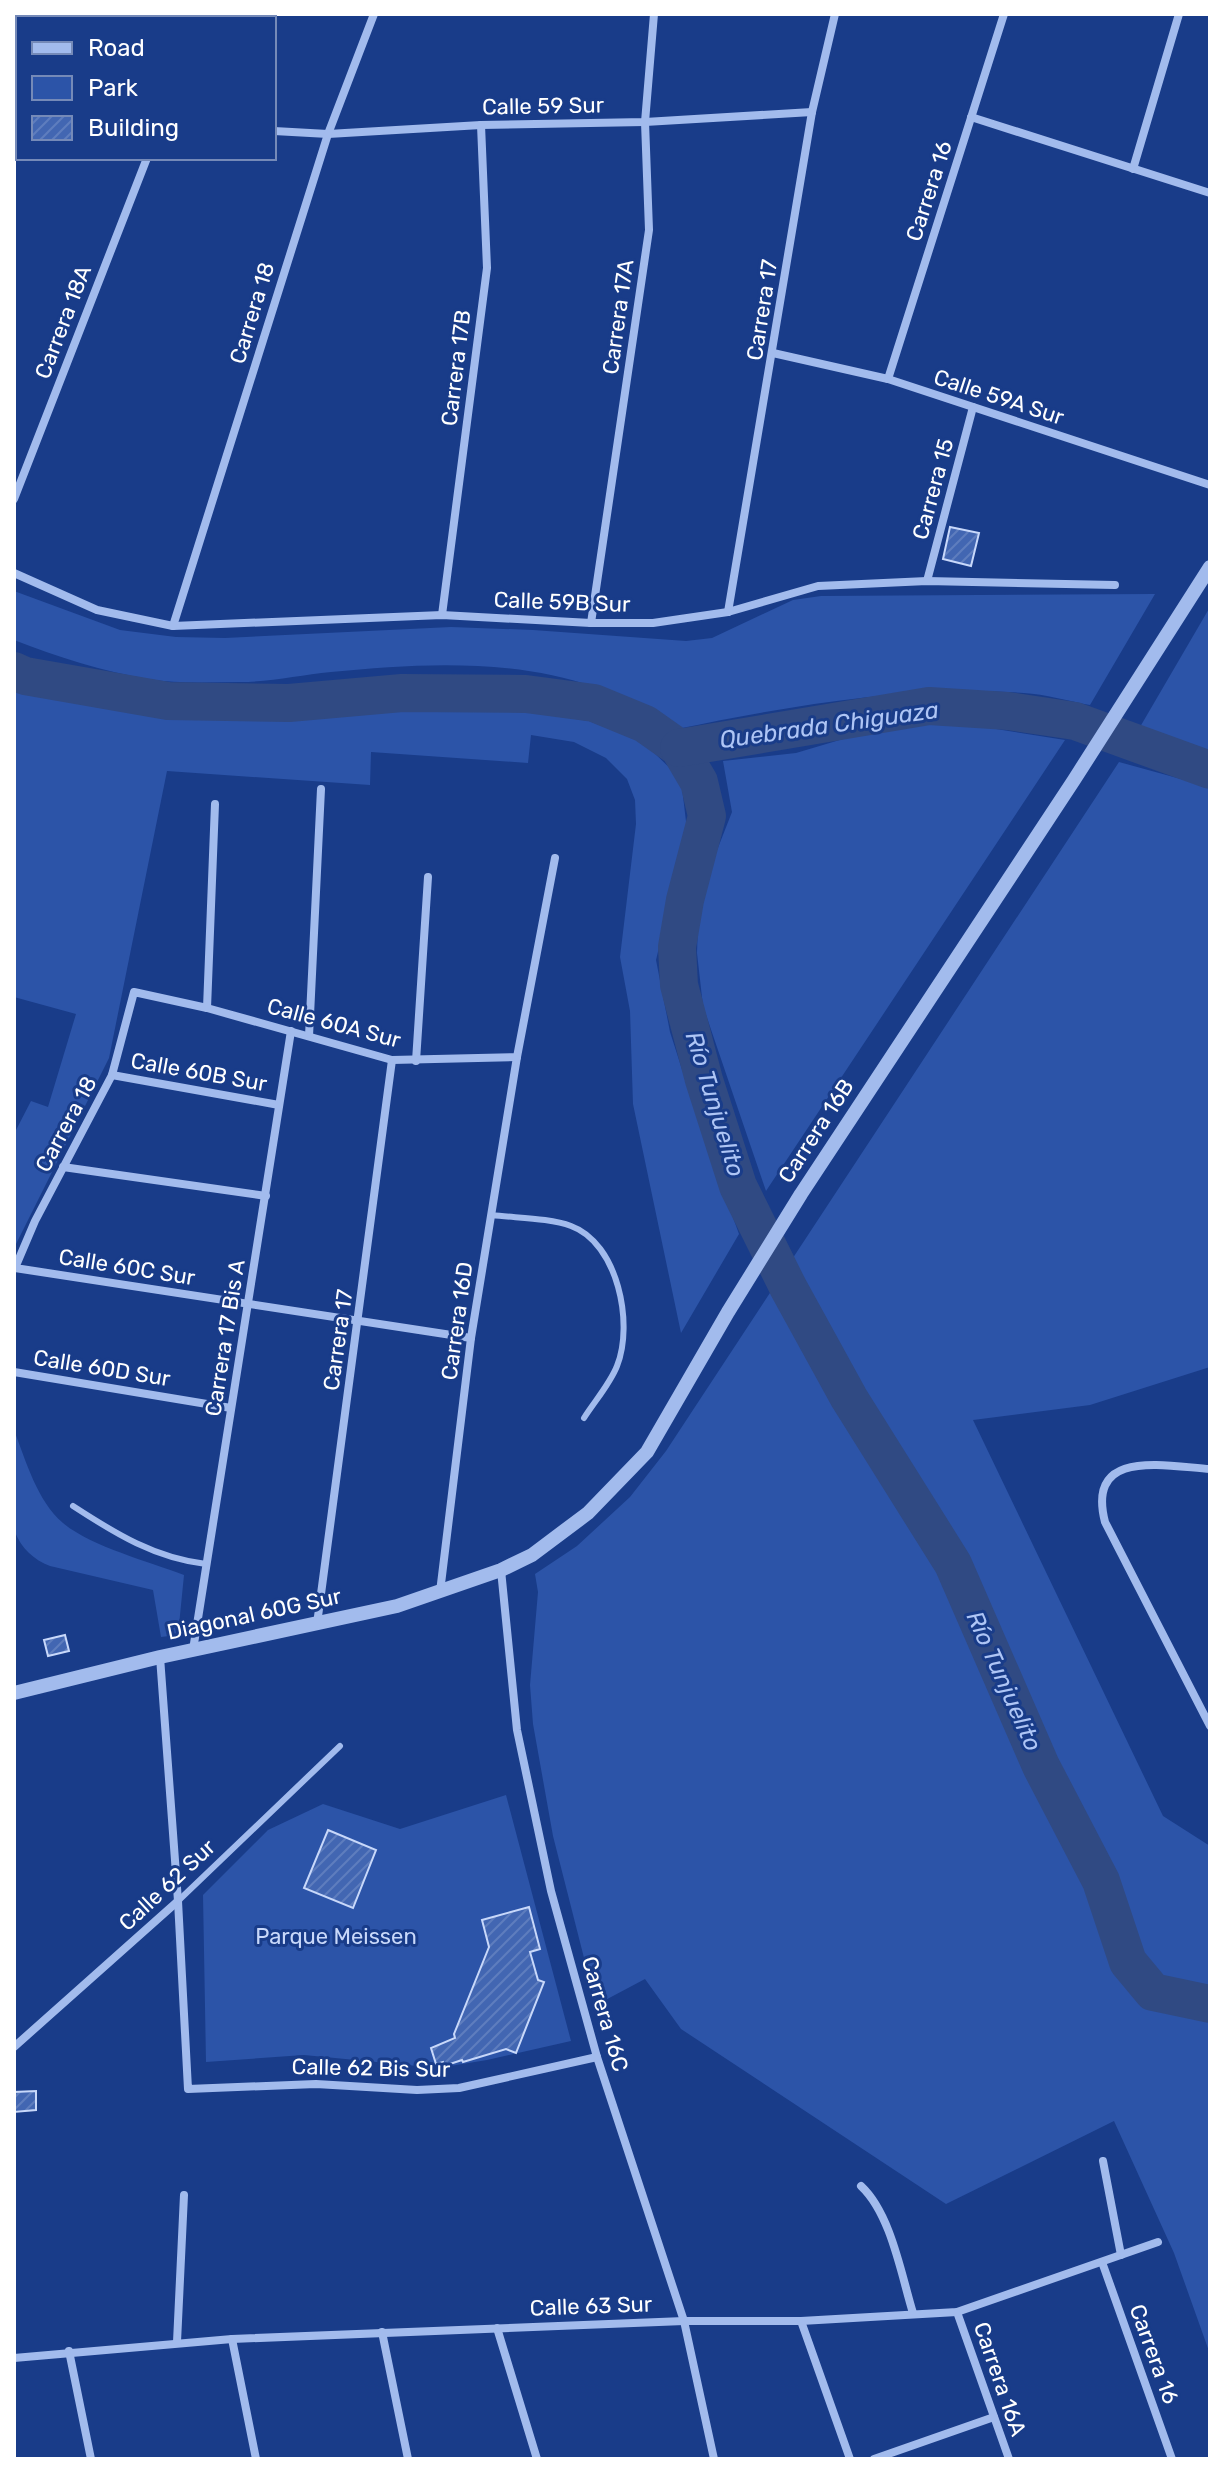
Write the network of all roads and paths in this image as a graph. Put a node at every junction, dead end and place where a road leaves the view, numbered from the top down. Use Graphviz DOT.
graph roads {
  1 [pos="374,14"];
  2 [pos="654,14"];
  3 [pos="835,14"];
  4 [pos="1004,14"];
  5 [pos="1179,14"];
  6 [pos="812,112"];
  7 [pos="971,117"];
  8 [pos="645,122"];
  9 [pos="481,125"];
  10 [pos="276,131"];
  11 [pos="328,134"];
  12 [pos="146,160"];
  13 [pos="1133,169"];
  14 [pos="1210,193"];
  15 [pos="773,353"];
  16 [pos="888,379"];
  17 [pos="973,407"];
  18 [pos="1210,485"];
  19 [pos="14,499"];
  20 [pos="1210,567"];
  21 [pos="14,573"];
  22 [pos="927,581"];
  23 [pos="1115,585"];
  24 [pos="728,612"];
  25 [pos="442,615"];
  26 [pos="591,623"];
  27 [pos="173,626"];
  28 [pos="321,789"];
  29 [pos="215,804"];
  30 [pos="555,858"];
  31 [pos="428,877"];
  32 [pos="134,992"];
  33 [pos="207,1008"];
  34 [pos="291,1031"];
  35 [pos="309,1036"];
  36 [pos="517,1057"];
  37 [pos="392,1060"];
  38 [pos="416,1061"];
  39 [pos="112,1075"];
  40 [pos="279,1105"];
  41 [pos="63,1167"];
  42 [pos="266,1196"];
  43 [pos="492,1215"];
  44 [pos="15,1268"];
  45 [pos="249,1303"];
  46 [pos="358,1322"];
  47 [pos="471,1338"];
  48 [pos="14,1372"];
  49 [pos="231,1408"];
  50 [pos="584,1418"];
  51 [pos="1210,1469"];
  52 [pos="73,1506"];
  53 [pos="206,1564"];
  54 [pos="501,1570"];
  55 [pos="440,1592"];
  56 [pos="317,1624"];
  57 [pos="193,1651"];
  58 [pos="160,1657"];
  59 [pos="14,1693"];
  60 [pos="1210,1726"];
  61 [pos="340,1746"];
  62 [pos="178,1901"];
  63 [pos="14,2047"];
  64 [pos="597,2057"];
  65 [pos="1103,2161"];
  66 [pos="861,2186"];
  67 [pos="184,2195"];
  68 [pos="1158,2242"];
  69 [pos="1121,2255"];
  70 [pos="1102,2262"];
  71 [pos="957,2312"];
  72 [pos="913,2313"];
  73 [pos="684,2321"];
  74 [pos="801,2321"];
  75 [pos="497,2328"];
  76 [pos="382,2332"];
  77 [pos="232,2339"];
  78 [pos="177,2342"];
  79 [pos="69,2351"];
  80 [pos="14,2358"];
  81 [pos="994,2417"];
  82 [pos="91,2459"];
  83 [pos="256,2459"];
  84 [pos="408,2459"];
  85 [pos="537,2459"];
  86 [pos="714,2459"];
  87 [pos="850,2459"];
  88 [pos="874,2459"];
  89 [pos="1009,2459"];
  90 [pos="1172,2459"];
  1 -- 11 [label="street, Carrera 18"];
  2 -- 8 [label="street, Carrera 17A"];
  3 -- 6 [label="street, Carrera 17"];
  4 -- 7 [label="street, Carrera 16"];
  5 -- 13 [label="street"];
  6 -- 8 [label="street, Calle 59 Sur"];
  6 -- 15 [label="street, Carrera 17"];
  7 -- 13 [label="street"];
  7 -- 16 [label="street, Carrera 16"];
  8 -- 9 [label="street, Calle 59 Sur"];
  8 -- 26 [label="street, Carrera 17A"];
  9 -- 11 [label="street, Calle 59 Sur"];
  9 -- 25 [label="street, Carrera 17B"];
  10 -- 11 [label="street, Calle 59 Sur"];
  11 -- 27 [label="street, Carrera 18"];
  12 -- 19 [label="street, Carrera 18A"];
  13 -- 14 [label="street"];
  15 -- 16 [label="street, Calle 59A Sur"];
  15 -- 24 [label="street, Carrera 17"];
  16 -- 17 [label="street, Calle 59A Sur"];
  17 -- 18 [label="street, Calle 59A Sur"];
  17 -- 22 [label="street, Carrera 15"];
  20 -- 54 [label="street, Carrera 16B"];
  21 -- 27 [label="street, Calle 59B Sur"];
  22 -- 23 [label="street, Calle 59B Sur"];
  22 -- 24 [label="street, Calle 59B Sur"];
  24 -- 26 [label="street, Calle 59B Sur"];
  25 -- 26 [label="street, Calle 59B Sur"];
  25 -- 27 [label="street, Calle 59B Sur"];
  28 -- 35 [label="street"];
  29 -- 33 [label="street"];
  30 -- 36 [label="street"];
  31 -- 38 [label="street"];
  32 -- 33 [label="street, Calle 60A Sur"];
  32 -- 39 [label="street, Carrera 18"];
  33 -- 34 [label="street, Calle 60A Sur"];
  34 -- 35 [label="street, Calle 60A Sur"];
  34 -- 40 [label="street, Carrera 17 Bis A"];
  35 -- 37 [label="street, Calle 60A Sur"];
  36 -- 38 [label="street, Calle 60A Sur"];
  36 -- 43 [label="street, Carrera 16D"];
  37 -- 38 [label="street, Calle 60A Sur"];
  37 -- 46 [label="street, Carrera 17"];
  39 -- 40 [label="street, Calle 60B Sur"];
  39 -- 41 [label="street, Carrera 18"];
  40 -- 42 [label="street, Carrera 17 Bis A"];
  41 -- 42 [label="street"];
  41 -- 44 [label="street, Carrera 18"];
  42 -- 45 [label="street, Carrera 17 Bis A"];
  43 -- 47 [label="street, Carrera 16D"];
  43 -- 50 [label="lane"];
  44 -- 45 [label="street, Calle 60C Sur"];
  45 -- 46 [label="street, Calle 60C Sur"];
  45 -- 49 [label="street, Carrera 17 Bis A"];
  46 -- 47 [label="street, Calle 60C Sur"];
  46 -- 56 [label="street, Carrera 17"];
  47 -- 55 [label="street, Carrera 16D"];
  48 -- 49 [label="street, Calle 60D Sur"];
  49 -- 53 [label="street, Carrera 17 Bis A"];
  51 -- 60 [label="street"];
  52 -- 53 [label="lane"];
  53 -- 57 [label="street, Carrera 17 Bis A"];
  54 -- 55 [label="street, Diagonal 60G Sur"];
  54 -- 64 [label="street, Carrera 16C"];
  55 -- 56 [label="street, Diagonal 60G Sur"];
  56 -- 57 [label="street, Diagonal 60G Sur"];
  57 -- 58 [label="street, Diagonal 60G Sur"];
  58 -- 59 [label="street, Diagonal 60G Sur"];
  58 -- 62 [label="street"];
  61 -- 62 [label="lane, Calle 62 Sur"];
  62 -- 63 [label="street, Calle 62 Sur"];
  62 -- 64 [label="street, Calle 62 Bis Sur"];
  64 -- 73 [label="street, Carrera 16C"];
  65 -- 69 [label="street"];
  66 -- 72 [label="street"];
  67 -- 78 [label="street"];
  68 -- 69 [label="street, Calle 63 Sur"];
  69 -- 70 [label="street, Calle 63 Sur"];
  70 -- 71 [label="street, Calle 63 Sur"];
  70 -- 90 [label="street, Carrera 16"];
  71 -- 72 [label="street, Calle 63 Sur"];
  71 -- 81 [label="street, Carrera 16A"];
  72 -- 74 [label="street, Calle 63 Sur"];
  73 -- 74 [label="street, Calle 63 Sur"];
  73 -- 75 [label="street, Calle 63 Sur"];
  73 -- 86 [label="street, Carrera 16C"];
  74 -- 87 [label="street"];
  75 -- 76 [label="street, Calle 63 Sur"];
  75 -- 85 [label="street"];
  76 -- 77 [label="street, Calle 63 Sur"];
  76 -- 84 [label="street"];
  77 -- 78 [label="street, Calle 63 Sur"];
  77 -- 83 [label="street"];
  78 -- 79 [label="street, Calle 63 Sur"];
  79 -- 80 [label="street, Calle 63 Sur"];
  79 -- 82 [label="street"];
  81 -- 88 [label="street"];
  81 -- 89 [label="street, Carrera 16A"];
}
